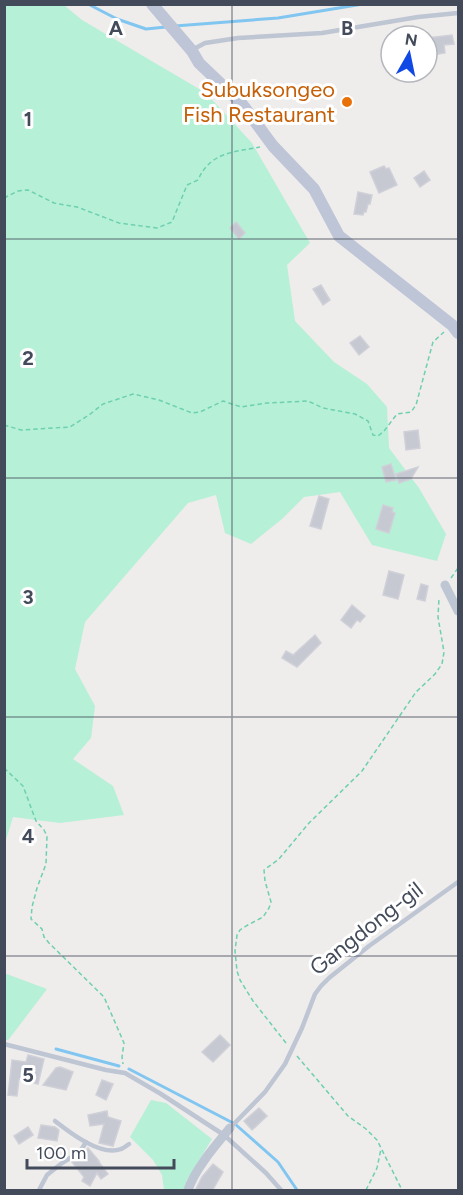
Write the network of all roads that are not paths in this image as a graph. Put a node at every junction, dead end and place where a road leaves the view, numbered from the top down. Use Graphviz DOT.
graph roads {
  1 [pos="152,4"];
  2 [pos="459,13"];
  3 [pos="192,51"];
  4 [pos="455,330"];
  5 [pos="445,585"];
  6 [pos="459,610"];
  7 [pos="459,882"];
  8 [pos="4,1044"];
  9 [pos="55,1121"];
  10 [pos="227,1132"];
  11 [pos="86,1142"];
  12 [pos="129,1144"];
  13 [pos="39,1191"];
  14 [pos="188,1191"];
  15 [pos="281,1191"];
  1 -- 3 [label="street"];
  2 -- 3 [label="lane"];
  3 -- 4 [label="street"];
  5 -- 6 [label="street"];
  7 -- 10 [label="lane, Gangdong-gil"];
  8 -- 10 [label="lane"];
  9 -- 11 [label="lane"];
  10 -- 14 [label="street, Gangdong-gil"];
  10 -- 15 [label="lane"];
  11 -- 12 [label="lane"];
  11 -- 13 [label="lane"];
}
